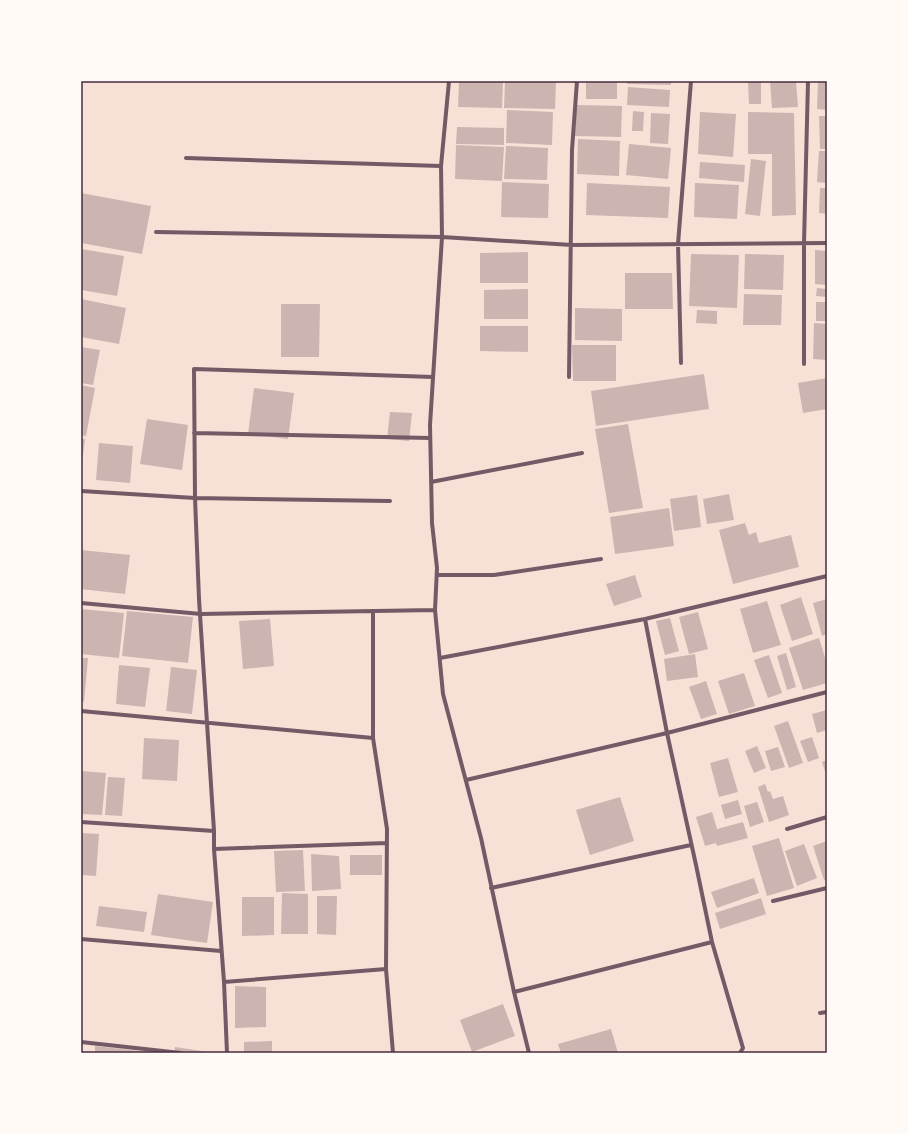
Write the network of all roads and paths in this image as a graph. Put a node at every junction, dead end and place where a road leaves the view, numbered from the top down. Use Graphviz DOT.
graph roads {
  1 [pos="449,81"];
  2 [pos="577,81"];
  3 [pos="691,81"];
  4 [pos="808,81"];
  5 [pos="186,158"];
  6 [pos="441,166"];
  7 [pos="156,232"];
  8 [pos="442,237"];
  9 [pos="804,243"];
  10 [pos="827,243"];
  11 [pos="678,244"];
  12 [pos="572,245"];
  13 [pos="681,363"];
  14 [pos="804,364"];
  15 [pos="433,377"];
  16 [pos="569,377"];
  17 [pos="194,433"];
  18 [pos="430,438"];
  19 [pos="582,453"];
  20 [pos="431,482"];
  21 [pos="81,491"];
  22 [pos="195,498"];
  23 [pos="390,501"];
  24 [pos="601,559"];
  25 [pos="437,575"];
  26 [pos="827,576"];
  27 [pos="81,603"];
  28 [pos="435,610"];
  29 [pos="373,611"];
  30 [pos="201,614"];
  31 [pos="645,619"];
  32 [pos="440,658"];
  33 [pos="827,692"];
  34 [pos="81,711"];
  35 [pos="206,722"];
  36 [pos="667,733"];
  37 [pos="373,738"];
  38 [pos="466,780"];
  39 [pos="827,817"];
  40 [pos="81,822"];
  41 [pos="788,829"];
  42 [pos="214,831"];
  43 [pos="387,843"];
  44 [pos="691,845"];
  45 [pos="214,849"];
  46 [pos="491,888"];
  47 [pos="827,888"];
  48 [pos="773,901"];
  49 [pos="81,939"];
  50 [pos="712,942"];
  51 [pos="221,950"];
  52 [pos="386,969"];
  53 [pos="224,982"];
  54 [pos="514,992"];
  55 [pos="827,1012"];
  56 [pos="820,1013"];
  57 [pos="81,1042"];
  58 [pos="181,1053"];
  59 [pos="227,1053"];
  60 [pos="393,1053"];
  61 [pos="529,1053"];
  62 [pos="740,1053"];
  1 -- 6 [label="street"];
  2 -- 12 [label="street"];
  3 -- 11 [label="street"];
  4 -- 9 [label="street"];
  5 -- 6 [label="street"];
  6 -- 8 [label="street"];
  7 -- 8 [label="street"];
  8 -- 12 [label="street"];
  8 -- 15 [label="street"];
  9 -- 10 [label="street"];
  9 -- 11 [label="street"];
  9 -- 14 [label="street"];
  11 -- 12 [label="street"];
  11 -- 13 [label="street"];
  12 -- 16 [label="street"];
  15 -- 17 [label="street"];
  15 -- 18 [label="street"];
  17 -- 18 [label="street"];
  17 -- 22 [label="street"];
  18 -- 20 [label="street"];
  19 -- 20 [label="street"];
  20 -- 25 [label="street"];
  21 -- 22 [label="street"];
  22 -- 23 [label="street"];
  22 -- 30 [label="street"];
  24 -- 25 [label="street"];
  25 -- 28 [label="street"];
  26 -- 31 [label="street"];
  27 -- 30 [label="street"];
  28 -- 29 [label="street"];
  28 -- 32 [label="street"];
  29 -- 30 [label="street"];
  29 -- 37 [label="street"];
  30 -- 35 [label="street"];
  31 -- 32 [label="street"];
  31 -- 36 [label="street"];
  32 -- 38 [label="street"];
  33 -- 36 [label="street"];
  34 -- 35 [label="street"];
  35 -- 37 [label="street"];
  35 -- 42 [label="street"];
  36 -- 38 [label="street"];
  36 -- 44 [label="street"];
  37 -- 43 [label="street"];
  38 -- 46 [label="street"];
  39 -- 41 [label="street"];
  40 -- 42 [label="street"];
  42 -- 45 [label="street"];
  43 -- 45 [label="street"];
  43 -- 52 [label="street"];
  44 -- 46 [label="street"];
  44 -- 50 [label="street"];
  45 -- 51 [label="street"];
  46 -- 54 [label="street"];
  47 -- 48 [label="street"];
  49 -- 51 [label="street"];
  50 -- 54 [label="street"];
  50 -- 62 [label="street"];
  51 -- 53 [label="street"];
  52 -- 53 [label="street"];
  52 -- 60 [label="street"];
  53 -- 59 [label="street"];
  54 -- 61 [label="street"];
  55 -- 56 [label="street"];
  57 -- 58 [label="street"];
}
